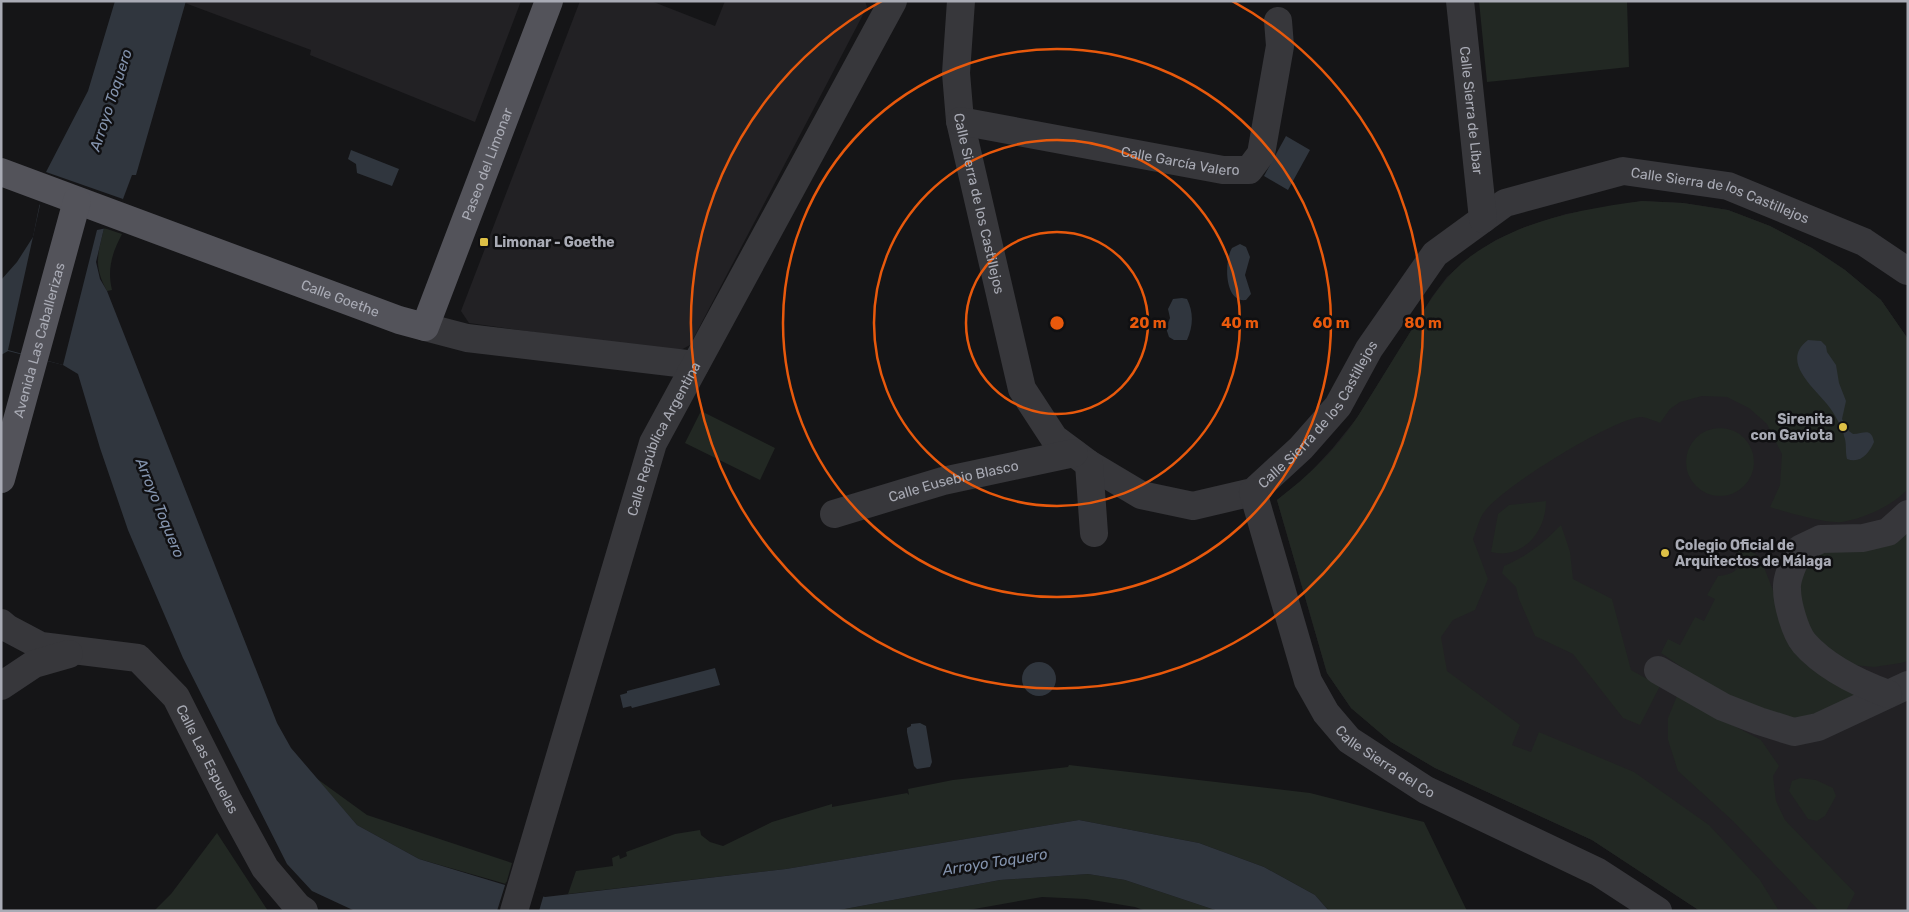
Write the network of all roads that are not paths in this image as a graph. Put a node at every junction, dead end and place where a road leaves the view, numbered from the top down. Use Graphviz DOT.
graph roads {
  1 [pos="549,1"];
  2 [pos="893,1"];
  3 [pos="961,1"];
  4 [pos="1460,1"];
  5 [pos="1278,22"];
  6 [pos="960,121"];
  7 [pos="1,172"];
  8 [pos="78,201"];
  9 [pos="1483,219"];
  10 [pos="1907,272"];
  11 [pos="425,327"];
  12 [pos="695,364"];
  13 [pos="1081,459"];
  14 [pos="1,479"];
  15 [pos="1253,492"];
  16 [pos="834,514"];
  17 [pos="1908,514"];
  18 [pos="1094,533"];
  19 [pos="1,623"];
  20 [pos="80,650"];
  21 [pos="1658,670"];
  22 [pos="1,686"];
  23 [pos="1898,690"];
  24 [pos="304,911"];
  25 [pos="514,911"];
  26 [pos="1658,911"];
  1 -- 11 [label="main road, Paseo del Limonar"];
  2 -- 12 [label="street, Calle República Argentina"];
  3 -- 6 [label="street, Calle Sierra de los Castillejos"];
  4 -- 9 [label="street, Calle Sierra de Líbar"];
  5 -- 6 [label="street, Calle García Valero"];
  6 -- 13 [label="street, Calle Sierra de los Castillejos"];
  7 -- 8 [label="main road, Calle Goethe"];
  8 -- 11 [label="main road, Calle Goethe"];
  8 -- 14 [label="main road, Avenida Las Caballerizas"];
  9 -- 10 [label="street, Calle Sierra de los Castillejos"];
  9 -- 15 [label="street, Calle Sierra de los Castillejos"];
  11 -- 12 [label="street, Calle Goethe"];
  12 -- 25 [label="street, Calle República Argentina"];
  13 -- 15 [label="street, Calle Sierra de los Castillejos"];
  13 -- 16 [label="street, Calle Eusebio Blasco"];
  13 -- 18 [label="street"];
  15 -- 26 [label="street, Calle Sierra del Co"];
  17 -- 23 [label="street"];
  19 -- 20 [label="street"];
  20 -- 22 [label="street"];
  20 -- 24 [label="street, Calle Las Espuelas"];
  21 -- 23 [label="street"];
}
